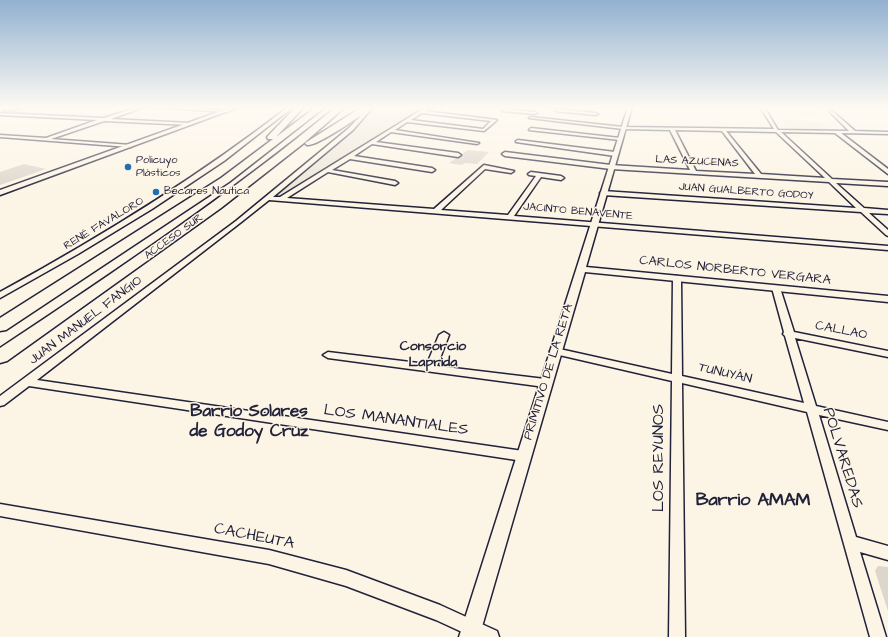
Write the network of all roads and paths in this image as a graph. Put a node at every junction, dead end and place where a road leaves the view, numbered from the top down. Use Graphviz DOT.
graph roads {
  1 [pos="10,137"];
  2 [pos="50,137"];
  3 [pos="155,137"];
  4 [pos="253,137"];
  5 [pos="271,137"];
  6 [pos="283,137"];
  7 [pos="307,137"];
  8 [pos="322,137"];
  9 [pos="342,137"];
  10 [pos="382,137"];
  11 [pos="432,137"];
  12 [pos="600,137"];
  13 [pos="676,137"];
  14 [pos="728,137"];
  15 [pos="783,137"];
  16 [pos="842,137"];
  17 [pos="43,139"];
  18 [pos="620,139"];
  19 [pos="518,141"];
  20 [pos="372,143"];
  21 [pos="477,143"];
  22 [pos="129,146"];
  23 [pos="505,154"];
  24 [pos="615,154"];
  25 [pos="458,155"];
  26 [pos="350,157"];
  27 [pos="611,167"];
  28 [pos="432,170"];
  29 [pos="328,171"];
  30 [pos="511,171"];
  31 [pos="694,172"];
  32 [pos="888,172"];
  33 [pos="531,174"];
  34 [pos="540,175"];
  35 [pos="759,176"];
  36 [pos="562,178"];
  37 [pos="830,180"];
  38 [pos="395,183"];
  39 [pos="888,184"];
  40 [pos="0,193"];
  41 [pos="603,193"];
  42 [pos="267,198"];
  43 [pos="281,199"];
  44 [pos="862,210"];
  45 [pos="436,212"];
  46 [pos="888,212"];
  47 [pos="509,218"];
  48 [pos="594,225"];
  49 [pos="888,234"];
  50 [pos="159,248"];
  51 [pos="888,248"];
  52 [pos="580,269"];
  53 [pos="677,278"];
  54 [pos="776,288"];
  55 [pos="0,295"];
  56 [pos="888,299"];
  57 [pos="0,319"];
  58 [pos="0,326"];
  59 [pos="788,334"];
  60 [pos="444,335"];
  61 [pos="555,351"];
  62 [pos="888,354"];
  63 [pos="328,355"];
  64 [pos="0,357"];
  65 [pos="431,368"];
  66 [pos="677,378"];
  67 [pos="27,382"];
  68 [pos="545,383"];
  69 [pos="0,402"];
  70 [pos="810,408"];
  71 [pos="888,426"];
  72 [pos="523,456"];
  73 [pos="0,510"];
  74 [pos="850,542"];
  75 [pos="888,553"];
  76 [pos="470,632"];
  77 [pos="491,637"];
  78 [pos="678,637"];
  79 [pos="878,637"];
  1 -- 17 [label="street"];
  2 -- 17 [label="street"];
  3 -- 22 [label="street"];
  4 -- 55 [label="street, RENÉ FAVALORO"];
  5 -- 57 [label="highway"];
  6 -- 58 [label="highway, ACCESO SUR"];
  7 -- 50 [label="highway, ACCESO SUR"];
  8 -- 50 [label="highway"];
  9 -- 42 [label="street, JUAN MANUEL FANGIO"];
  10 -- 20 [label="street"];
  11 -- 21 [label="street"];
  12 -- 18 [label="street"];
  13 -- 31 [label="street"];
  14 -- 35 [label="street"];
  15 -- 37 [label="street"];
  16 -- 32 [label="street"];
  17 -- 22 [label="street"];
  18 -- 24 [label="street, PRIMITIVO DE LA RETA"];
  19 -- 24 [label="street"];
  20 -- 25 [label="street"];
  20 -- 26 [label="street"];
  22 -- 40 [label="street"];
  23 -- 27 [label="street, LAS AZUCENAS"];
  24 -- 27 [label="street, PRIMITIVO DE LA RETA"];
  26 -- 28 [label="street"];
  26 -- 29 [label="street"];
  27 -- 31 [label="street, LAS AZUCENAS"];
  27 -- 41 [label="street, PRIMITIVO DE LA RETA"];
  29 -- 38 [label="street"];
  29 -- 43 [label="street"];
  30 -- 45 [label="street"];
  31 -- 35 [label="street, LAS AZUCENAS"];
  33 -- 34 [label="street"];
  34 -- 36 [label="street"];
  34 -- 47 [label="street"];
  35 -- 37 [label="street, LAS AZUCENAS"];
  37 -- 39 [label="street, LAS AZUCENAS"];
  37 -- 44 [label="street"];
  41 -- 44 [label="street, JUAN GUALBERTO GODOY"];
  41 -- 48 [label="street, PRIMITIVO DE LA RETA"];
  42 -- 43 [label="street, JACINTO BENAVENTE"];
  42 -- 67 [label="street, JUAN MANUEL FANGIO"];
  43 -- 45 [label="street, JACINTO BENAVENTE"];
  44 -- 46 [label="street, JUAN GUALBERTO GODOY"];
  44 -- 49 [label="street"];
  45 -- 47 [label="street, JACINTO BENAVENTE"];
  47 -- 48 [label="street, JACINTO BENAVENTE"];
  48 -- 51 [label="street, JACINTO BENAVENTE"];
  48 -- 52 [label="street, PRIMITIVO DE LA RETA"];
  50 -- 64 [label="highway, ACCESO SUR"];
  52 -- 53 [label="street, CARLOS NORBERTO VERGARA"];
  52 -- 61 [label="street, PRIMITIVO DE LA RETA"];
  53 -- 54 [label="street, CARLOS NORBERTO VERGARA"];
  53 -- 66 [label="street, LOS REYUNOS"];
  54 -- 56 [label="street, CARLOS NORBERTO VERGARA"];
  54 -- 59 [label="street, POLVAREDAS"];
  59 -- 62 [label="street, CALLAO"];
  59 -- 70 [label="street, POLVAREDAS"];
  60 -- 65 [label="street"];
  61 -- 66 [label="street, TUNUYÁN"];
  61 -- 68 [label="street, PRIMITIVO DE LA RETA"];
  63 -- 65 [label="street"];
  65 -- 68 [label="street"];
  66 -- 70 [label="street, TUNUYÁN"];
  66 -- 78 [label="street, LOS REYUNOS"];
  67 -- 69 [label="street, JUAN MANUEL FANGIO"];
  67 -- 72 [label="street, LOS MANANTIALES"];
  68 -- 72 [label="street, PRIMITIVO DE LA RETA"];
  70 -- 71 [label="street, TUNUYÁN"];
  70 -- 74 [label="street, POLVAREDAS"];
  72 -- 76 [label="street, PRIMITIVO DE LA RETA"];
  73 -- 76 [label="street, CACHEUTA"];
  74 -- 75 [label="street"];
  74 -- 79 [label="street, POLVAREDAS"];
  76 -- 77 [label="street, CACHEUTA"];
}
